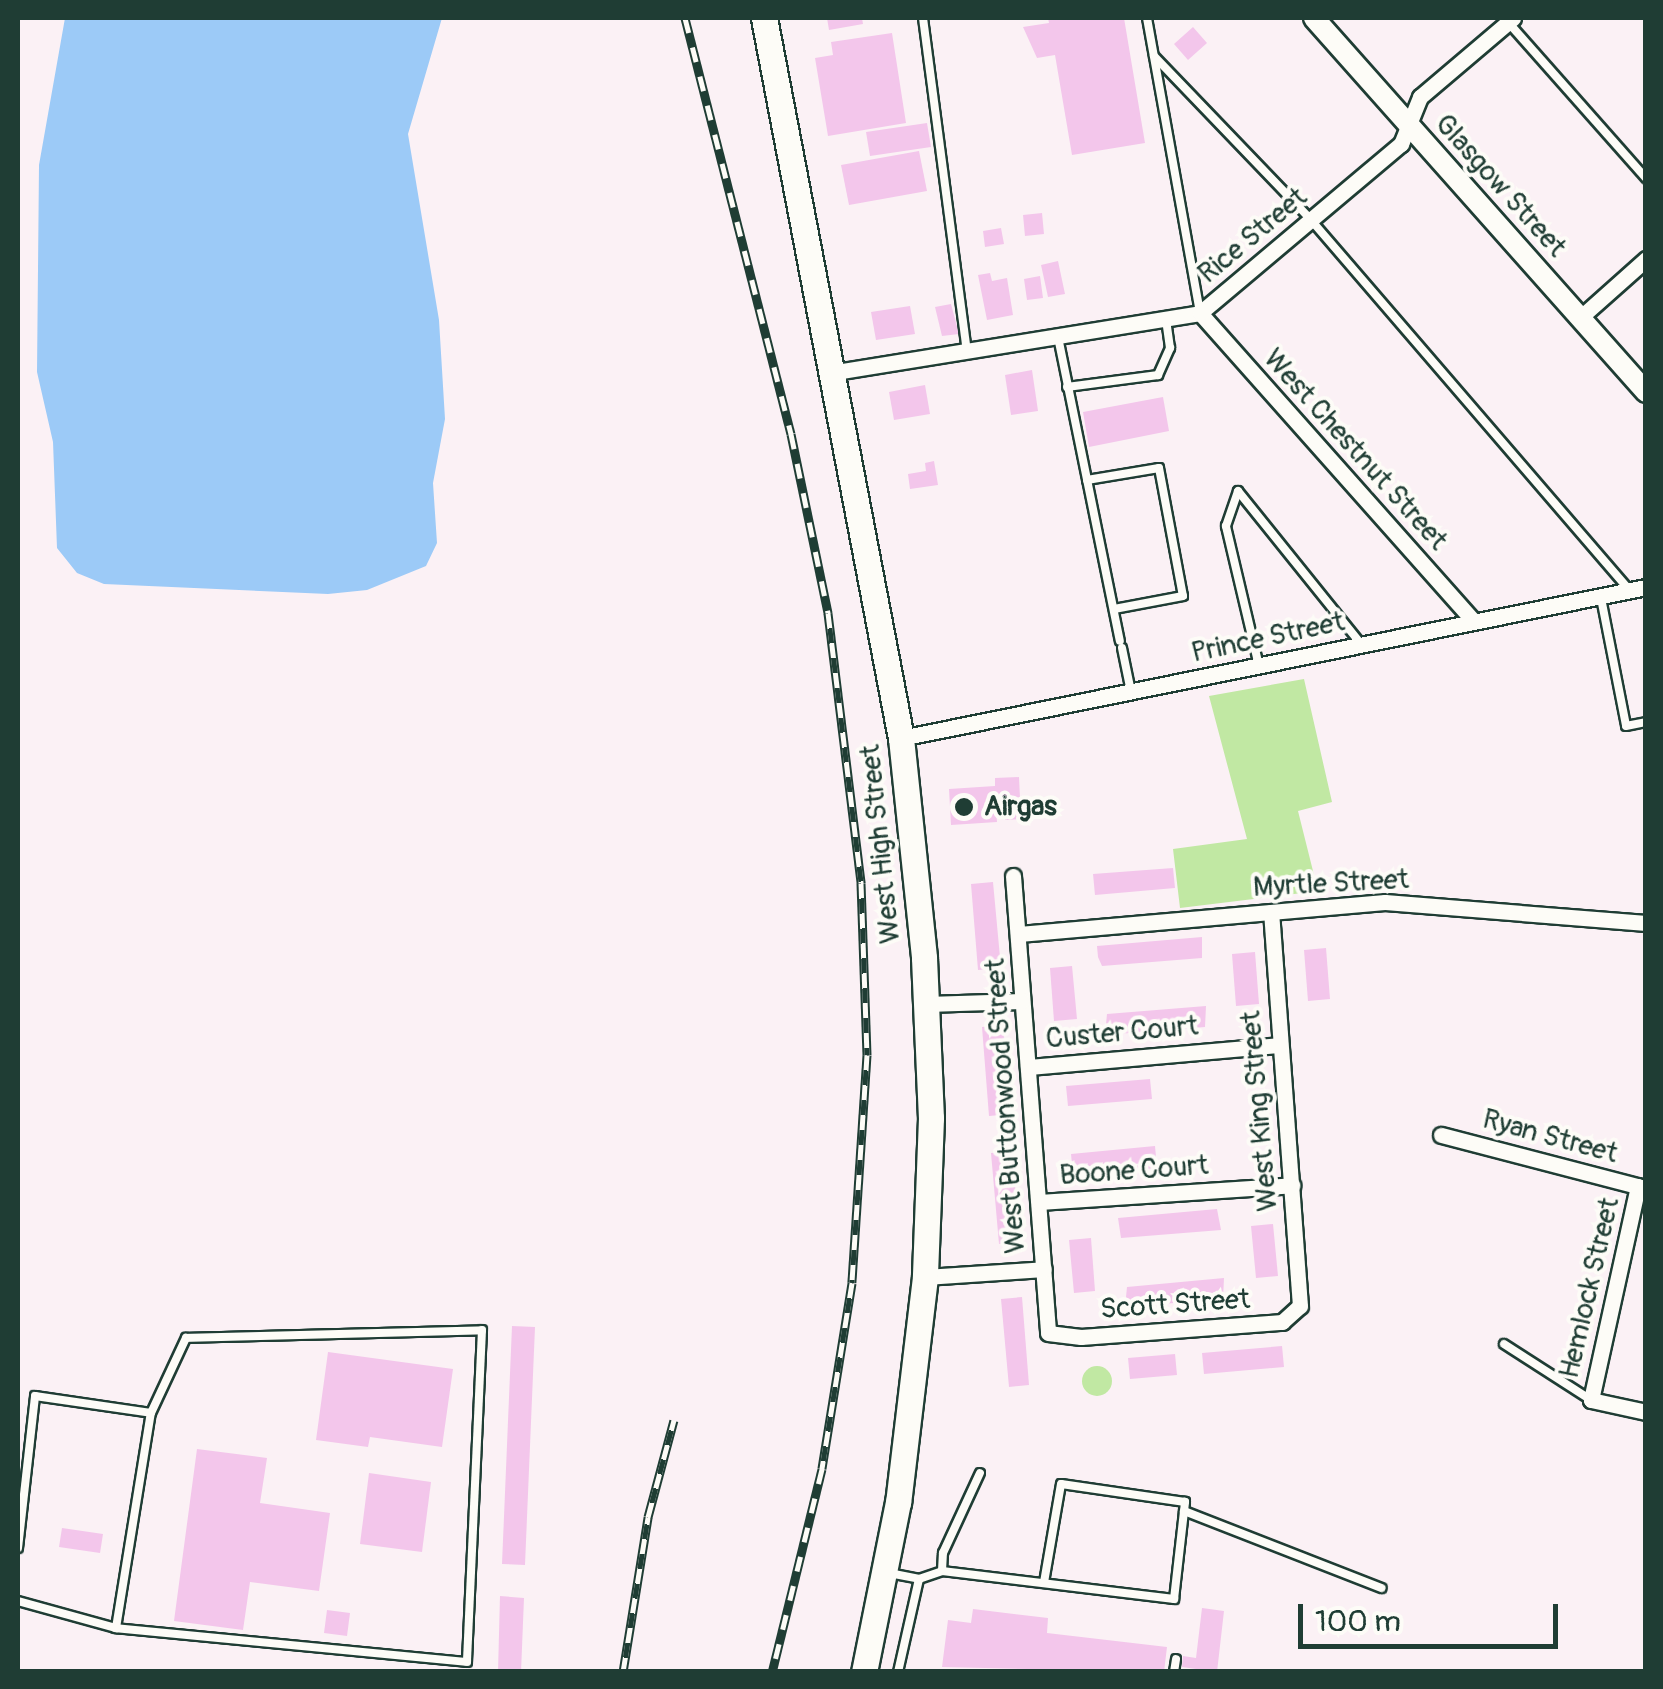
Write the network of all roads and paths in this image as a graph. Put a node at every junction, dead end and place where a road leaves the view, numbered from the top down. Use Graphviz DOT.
graph roads {
  1 [pos="764,18"];
  2 [pos="923,18"];
  3 [pos="1147,18"];
  4 [pos="1314,18"];
  5 [pos="1508,19"];
  6 [pos="1154,56"];
  7 [pos="1409,126"];
  8 [pos="1646,178"];
  9 [pos="1311,220"];
  10 [pos="1646,259"];
  11 [pos="1200,314"];
  12 [pos="1582,316"];
  13 [pos="1166,319"];
  14 [pos="1058,336"];
  15 [pos="967,351"];
  16 [pos="830,373"];
  17 [pos="1067,387"];
  18 [pos="1646,392"];
  19 [pos="1087,480"];
  20 [pos="1637,589"];
  21 [pos="1601,596"];
  22 [pos="1114,609"];
  23 [pos="1473,620"];
  24 [pos="1362,645"];
  25 [pos="1260,666"];
  26 [pos="1131,692"];
  27 [pos="1646,722"];
  28 [pos="901,738"];
  29 [pos="1013,876"];
  30 [pos="1271,912"];
  31 [pos="1646,923"];
  32 [pos="1019,934"];
  33 [pos="1022,1001"];
  34 [pos="926,1004"];
  35 [pos="1279,1044"];
  36 [pos="1028,1066"];
  37 [pos="1441,1135"];
  38 [pos="1292,1185"];
  39 [pos="1642,1187"];
  40 [pos="1039,1202"];
  41 [pos="1044,1269"];
  42 [pos="925,1276"];
  43 [pos="1300,1306"];
  44 [pos="1048,1332"];
  45 [pos="1504,1344"];
  46 [pos="1591,1400"];
  47 [pos="1646,1412"];
  48 [pos="151,1413"];
  49 [pos="980,1472"];
  50 [pos="1184,1511"];
  51 [pos="18,1548"];
  52 [pos="942,1571"];
  53 [pos="885,1572"];
  54 [pos="919,1579"];
  55 [pos="1044,1582"];
  56 [pos="1381,1588"];
  57 [pos="18,1601"];
  58 [pos="116,1628"];
  59 [pos="1176,1658"];
  60 [pos="865,1671"];
  61 [pos="898,1672"];
  62 [pos="1174,1672"];
  1 -- 16 [label="main road, West High Street"];
  2 -- 15 [label="lane"];
  3 -- 6 [label="lane"];
  4 -- 7 [label="street, Glasgow Street"];
  5 -- 7 [label="street, Rice Street"];
  5 -- 8 [label="lane"];
  6 -- 9 [label="lane"];
  6 -- 11 [label="lane"];
  7 -- 9 [label="street, Rice Street"];
  7 -- 12 [label="street, Glasgow Street"];
  9 -- 11 [label="street, Rice Street"];
  9 -- 20 [label="lane"];
  10 -- 12 [label="street"];
  11 -- 13 [label="street, Rice Street"];
  11 -- 23 [label="street, West Chestnut Street"];
  12 -- 18 [label="street, Glasgow Street"];
  13 -- 14 [label="street, Rice Street"];
  13 -- 17 [label="lane"];
  14 -- 15 [label="street, Rice Street"];
  14 -- 17 [label="lane"];
  15 -- 16 [label="street, Rice Street"];
  16 -- 28 [label="main road, West High Street"];
  17 -- 19 [label="lane"];
  19 -- 22 [label="lane"];
  19 -- 22 [label="lane"];
  20 -- 21 [label="street, Prince Street"];
  21 -- 23 [label="street, Prince Street"];
  21 -- 27 [label="lane"];
  22 -- 26 [label="lane"];
  23 -- 24 [label="street, Prince Street"];
  24 -- 25 [label="street, Prince Street"];
  24 -- 25 [label="lane"];
  25 -- 26 [label="street, Prince Street"];
  26 -- 28 [label="street, Prince Street"];
  28 -- 34 [label="main road, West High Street"];
  29 -- 32 [label="street, West Buttonwood Street"];
  30 -- 31 [label="street, Myrtle Street"];
  30 -- 32 [label="street, Myrtle Street"];
  30 -- 35 [label="street, West King Street"];
  32 -- 33 [label="street, West Buttonwood Street"];
  33 -- 34 [label="street"];
  33 -- 36 [label="street, West Buttonwood Street"];
  34 -- 42 [label="main road, West High Street"];
  35 -- 36 [label="street, Custer Court"];
  35 -- 38 [label="street, West King Street"];
  36 -- 40 [label="street, West Buttonwood Street"];
  37 -- 39 [label="street, Ryan Street"];
  38 -- 40 [label="street, Boone Court"];
  38 -- 43 [label="street, West King Street"];
  39 -- 46 [label="street, Hemlock Street"];
  40 -- 41 [label="street, West Buttonwood Street"];
  41 -- 42 [label="street"];
  41 -- 44 [label="street, West Buttonwood Street"];
  42 -- 53 [label="main road, West High Street"];
  43 -- 44 [label="street, Scott Street"];
  45 -- 46 [label="lane, Hemlock Street"];
  46 -- 47 [label="street, Hemlock Street"];
  48 -- 51 [label="lane"];
  48 -- 58 [label="lane"];
  48 -- 58 [label="lane"];
  49 -- 52 [label="lane"];
  50 -- 55 [label="lane"];
  50 -- 55 [label="lane"];
  50 -- 56 [label="lane"];
  52 -- 54 [label="lane"];
  52 -- 55 [label="lane"];
  53 -- 54 [label="lane"];
  53 -- 60 [label="main road, West High Street"];
  54 -- 61 [label="lane"];
  57 -- 58 [label="lane"];
  59 -- 62 [label="lane"];
}
